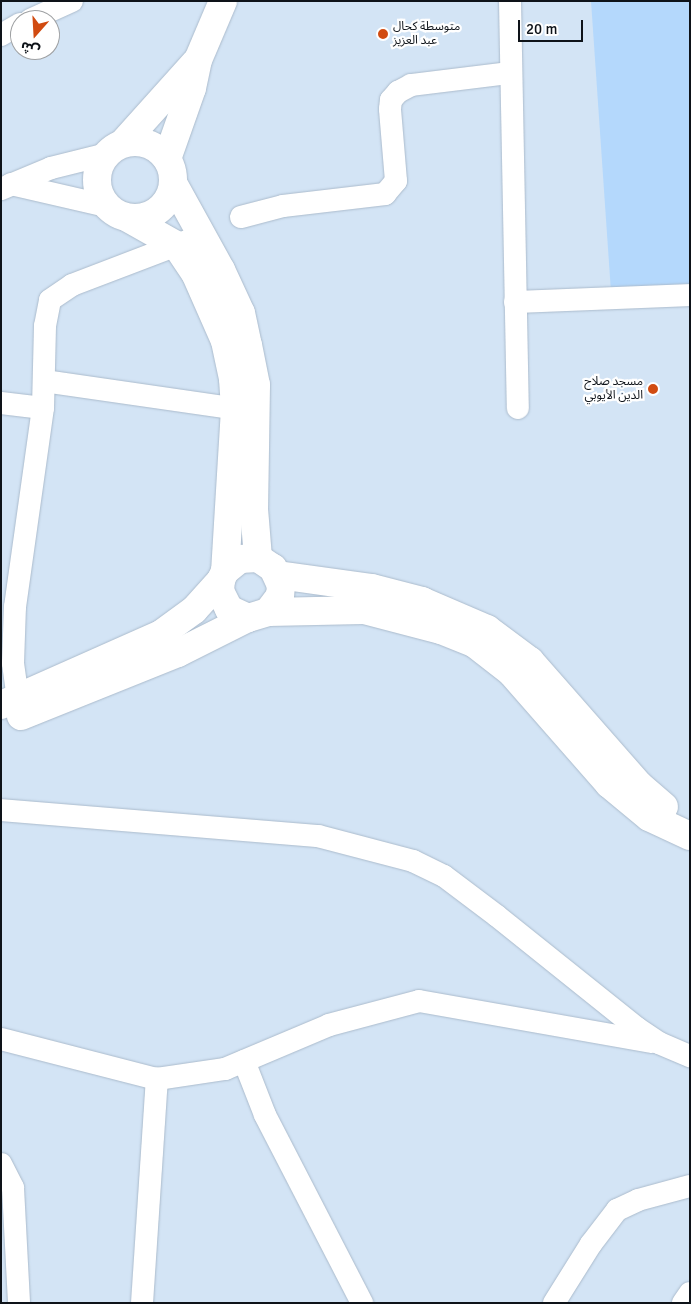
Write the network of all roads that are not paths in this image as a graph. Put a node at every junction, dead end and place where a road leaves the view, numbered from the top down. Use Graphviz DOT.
graph roads {
  1 [pos="72,1"];
  2 [pos="223,1"];
  3 [pos="510,1"];
  4 [pos="52,10"];
  5 [pos="198,60"];
  6 [pos="509,73"];
  7 [pos="115,149"];
  8 [pos="170,171"];
  9 [pos="6,187"];
  10 [pos="117,212"];
  11 [pos="241,217"];
  12 [pos="202,235"];
  13 [pos="176,245"];
  14 [pos="690,295"];
  15 [pos="514,302"];
  16 [pos="44,381"];
  17 [pos="1,402"];
  18 [pos="43,408"];
  19 [pos="518,408"];
  20 [pos="246,410"];
  21 [pos="268,567"];
  22 [pos="223,576"];
  23 [pos="258,615"];
  24 [pos="10,702"];
  25 [pos="1,724"];
  26 [pos="1,810"];
  27 [pos="690,820"];
  28 [pos="690,836"];
  29 [pos="1,1039"];
  30 [pos="659,1043"];
  31 [pos="690,1056"];
  32 [pos="244,1061"];
  33 [pos="157,1079"];
  34 [pos="1,1164"];
  35 [pos="690,1186"];
  36 [pos="690,1293"];
  37 [pos="18,1303"];
  38 [pos="142,1303"];
  39 [pos="362,1303"];
  40 [pos="554,1303"];
  41 [pos="684,1303"];
  1 -- 4 [label="street"];
  2 -- 5 [label="main road"];
  3 -- 6 [label="street"];
  5 -- 7 [label="main road"];
  5 -- 8 [label="main road"];
  6 -- 11 [label="street"];
  6 -- 15 [label="street"];
  7 -- 8 [label="main road"];
  7 -- 9 [label="street"];
  7 -- 10 [label="main road"];
  8 -- 10 [label="main road"];
  8 -- 12 [label="main road"];
  9 -- 10 [label="street"];
  10 -- 13 [label="main road"];
  12 -- 13 [label="street"];
  12 -- 20 [label="main road"];
  13 -- 16 [label="street"];
  13 -- 20 [label="main road"];
  14 -- 15 [label="street"];
  15 -- 19 [label="street"];
  16 -- 18 [label="street"];
  16 -- 20 [label="street"];
  17 -- 18 [label="street"];
  18 -- 24 [label="street"];
  20 -- 21 [label="main road"];
  20 -- 22 [label="main road"];
  21 -- 22 [label="main road"];
  21 -- 23 [label="main road"];
  21 -- 27 [label="main road"];
  22 -- 23 [label="main road"];
  22 -- 24 [label="main road"];
  23 -- 25 [label="main road"];
  23 -- 28 [label="main road"];
  26 -- 30 [label="street"];
  29 -- 33 [label="street"];
  30 -- 31 [label="street"];
  30 -- 32 [label="street"];
  32 -- 33 [label="street"];
  32 -- 39 [label="street"];
  33 -- 38 [label="street"];
  34 -- 37 [label="street"];
  35 -- 40 [label="street"];
  36 -- 41 [label="street"];
}
